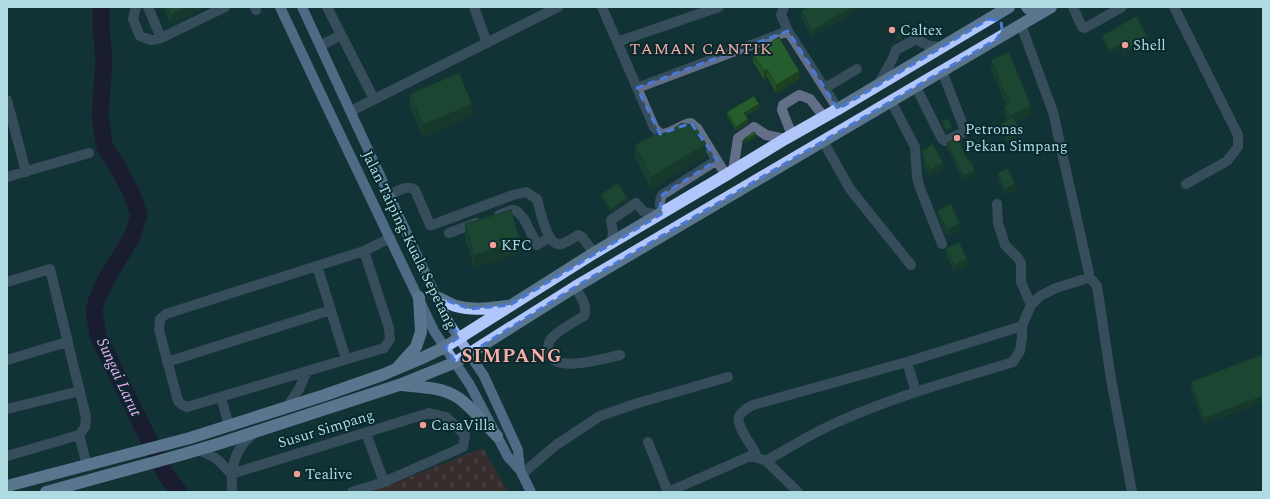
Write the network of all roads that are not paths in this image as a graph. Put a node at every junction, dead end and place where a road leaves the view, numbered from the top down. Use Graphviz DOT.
graph roads {
  1 [pos="136,7"];
  2 [pos="148,7"];
  3 [pos="225,7"];
  4 [pos="280,7"];
  5 [pos="302,7"];
  6 [pos="327,7"];
  7 [pos="474,7"];
  8 [pos="558,7"];
  9 [pos="602,7"];
  10 [pos="719,7"];
  11 [pos="783,7"];
  12 [pos="1009,7"];
  13 [pos="1027,7"];
  14 [pos="1073,7"];
  15 [pos="1122,7"];
  16 [pos="1174,7"];
  17 [pos="1048,9"];
  18 [pos="989,19"];
  19 [pos="1021,25"];
  20 [pos="788,31"];
  21 [pos="341,35"];
  22 [pos="161,38"];
  23 [pos="998,39"];
  24 [pos="616,42"];
  25 [pos="487,43"];
  26 [pos="320,46"];
  27 [pos="942,47"];
  28 [pos="857,69"];
  29 [pos="942,71"];
  30 [pos="878,85"];
  31 [pos="916,87"];
  32 [pos="637,88"];
  33 [pos="825,88"];
  34 [pos="374,99"];
  35 [pos="7,100"];
  36 [pos="891,101"];
  37 [pos="838,109"];
  38 [pos="350,111"];
  39 [pos="824,117"];
  40 [pos="788,137"];
  41 [pos="824,141"];
  42 [pos="89,153"];
  43 [pos="717,160"];
  44 [pos="26,172"];
  45 [pos="730,173"];
  46 [pos="7,178"];
  47 [pos="1186,184"];
  48 [pos="389,195"];
  49 [pos="997,204"];
  50 [pos="661,214"];
  51 [pos="448,233"];
  52 [pos="390,238"];
  53 [pos="549,238"];
  54 [pos="611,244"];
  55 [pos="942,244"];
  56 [pos="364,251"];
  57 [pos="594,253"];
  58 [pos="911,265"];
  59 [pos="317,266"];
  60 [pos="1088,278"];
  61 [pos="7,282"];
  62 [pos="575,287"];
  63 [pos="419,297"];
  64 [pos="436,297"];
  65 [pos="510,305"];
  66 [pos="1031,305"];
  67 [pos="331,310"];
  68 [pos="1022,326"];
  69 [pos="459,337"];
  70 [pos="67,342"];
  71 [pos="445,347"];
  72 [pos="470,354"];
  73 [pos="620,355"];
  74 [pos="346,359"];
  75 [pos="7,360"];
  76 [pos="167,362"];
  77 [pos="456,362"];
  78 [pos="907,362"];
  79 [pos="396,370"];
  80 [pos="307,371"];
  81 [pos="728,377"];
  82 [pos="399,385"];
  83 [pos="80,391"];
  84 [pos="916,392"];
  85 [pos="221,397"];
  86 [pos="287,407"];
  87 [pos="7,409"];
  88 [pos="229,426"];
  89 [pos="256,431"];
  90 [pos="366,433"];
  91 [pos="79,436"];
  92 [pos="497,436"];
  93 [pos="648,442"];
  94 [pos="198,450"];
  95 [pos="7,456"];
  96 [pos="755,457"];
  97 [pos="766,461"];
  98 [pos="87,465"];
  99 [pos="521,472"];
  100 [pos="231,474"];
  101 [pos="384,482"];
  102 [pos="7,486"];
  103 [pos="46,492"];
  104 [pos="232,492"];
  105 [pos="352,492"];
  106 [pos="531,492"];
  107 [pos="668,492"];
  108 [pos="798,492"];
  109 [pos="1132,492"];
  1 -- 22 [label="street"];
  2 -- 22 [label="street"];
  3 -- 22 [label="street"];
  4 -- 52 [label="main road, Jalan Taiping-Kuala Sepetang"];
  5 -- 26 [label="main road, Jalan Taiping-Kuala Sepetang"];
  6 -- 21 [label="street"];
  7 -- 25 [label="street"];
  8 -- 25 [label="street"];
  9 -- 24 [label="street"];
  10 -- 24 [label="street"];
  11 -- 20 [label="street"];
  12 -- 18 [label="highway"];
  13 -- 17 [label="highway"];
  14 -- 15 [label="street"];
  16 -- 47 [label="street"];
  17 -- 19 [label="highway"];
  18 -- 23 [label="highway"];
  18 -- 27 [label="highway"];
  19 -- 23 [label="highway"];
  19 -- 60 [label="street"];
  20 -- 32 [label="street"];
  20 -- 33 [label="street"];
  21 -- 26 [label="street"];
  21 -- 34 [label="street"];
  23 -- 29 [label="highway"];
  24 -- 32 [label="street"];
  25 -- 34 [label="street"];
  26 -- 38 [label="main road, Jalan Taiping-Kuala Sepetang"];
  27 -- 30 [label="highway"];
  27 -- 30 [label="street"];
  28 -- 33 [label="street"];
  29 -- 31 [label="highway"];
  29 -- 31 [label="street"];
  30 -- 37 [label="highway"];
  31 -- 36 [label="highway"];
  32 -- 43 [label="street"];
  33 -- 37 [label="street"];
  34 -- 38 [label="street"];
  35 -- 44 [label="street"];
  36 -- 41 [label="highway"];
  36 -- 55 [label="street"];
  37 -- 39 [label="highway"];
  38 -- 48 [label="main road, Jalan Taiping-Kuala Sepetang"];
  39 -- 40 [label="highway"];
  39 -- 40 [label="street"];
  40 -- 45 [label="highway"];
  40 -- 45 [label="street"];
  41 -- 58 [label="street"];
  41 -- 62 [label="highway"];
  42 -- 44 [label="street"];
  43 -- 45 [label="street"];
  43 -- 50 [label="street"];
  44 -- 46 [label="street"];
  45 -- 50 [label="highway"];
  48 -- 53 [label="street"];
  48 -- 64 [label="main road, Jalan Taiping-Kuala Sepetang"];
  49 -- 66 [label="street"];
  50 -- 54 [label="highway"];
  50 -- 54 [label="street"];
  51 -- 53 [label="street"];
  52 -- 56 [label="street"];
  52 -- 63 [label="main road, Jalan Taiping-Kuala Sepetang"];
  53 -- 57 [label="street"];
  54 -- 57 [label="highway"];
  56 -- 59 [label="street"];
  56 -- 74 [label="street"];
  57 -- 65 [label="highway"];
  59 -- 67 [label="street"];
  59 -- 76 [label="street"];
  60 -- 66 [label="street"];
  60 -- 109 [label="street"];
  61 -- 70 [label="street"];
  62 -- 72 [label="highway"];
  62 -- 73 [label="street"];
  63 -- 71 [label="main road, Jalan Taiping-Kuala Sepetang"];
  63 -- 79 [label="highway"];
  64 -- 65 [label="highway"];
  64 -- 69 [label="main road, Jalan Taiping-Kuala Sepetang"];
  65 -- 69 [label="highway"];
  66 -- 68 [label="street"];
  67 -- 74 [label="street"];
  67 -- 76 [label="street"];
  68 -- 78 [label="street"];
  68 -- 84 [label="street"];
  69 -- 71 [label="highway"];
  69 -- 72 [label="main road, Jalan Taiping-Kuala Sepetang"];
  70 -- 75 [label="street"];
  70 -- 83 [label="street"];
  71 -- 77 [label="main road, Jalan Taiping-Kuala Sepetang"];
  71 -- 79 [label="highway"];
  72 -- 77 [label="highway"];
  72 -- 99 [label="main road, Jalan Taiping-Kuala Sepetang"];
  74 -- 80 [label="street"];
  76 -- 85 [label="street"];
  77 -- 82 [label="highway"];
  77 -- 92 [label="main road, Jalan Taiping-Kuala Sepetang"];
  78 -- 84 [label="street"];
  78 -- 96 [label="street"];
  79 -- 86 [label="highway"];
  80 -- 85 [label="street"];
  80 -- 86 [label="street"];
  81 -- 99 [label="street"];
  82 -- 89 [label="highway"];
  82 -- 92 [label="highway"];
  83 -- 87 [label="street"];
  83 -- 91 [label="street"];
  84 -- 97 [label="street"];
  85 -- 88 [label="street"];
  86 -- 88 [label="highway"];
  88 -- 98 [label="highway"];
  89 -- 94 [label="highway"];
  89 -- 100 [label="street"];
  90 -- 100 [label="street, Susur Simpang"];
  90 -- 101 [label="street"];
  90 -- 101 [label="street, Susur Simpang"];
  91 -- 95 [label="street"];
  91 -- 98 [label="street"];
  92 -- 99 [label="main road, Jalan Taiping-Kuala Sepetang"];
  93 -- 107 [label="street"];
  94 -- 100 [label="street"];
  94 -- 103 [label="highway"];
  96 -- 97 [label="street"];
  96 -- 107 [label="street"];
  97 -- 108 [label="street"];
  98 -- 102 [label="highway"];
  99 -- 106 [label="main road"];
  100 -- 104 [label="street"];
  101 -- 105 [label="street"];
}
